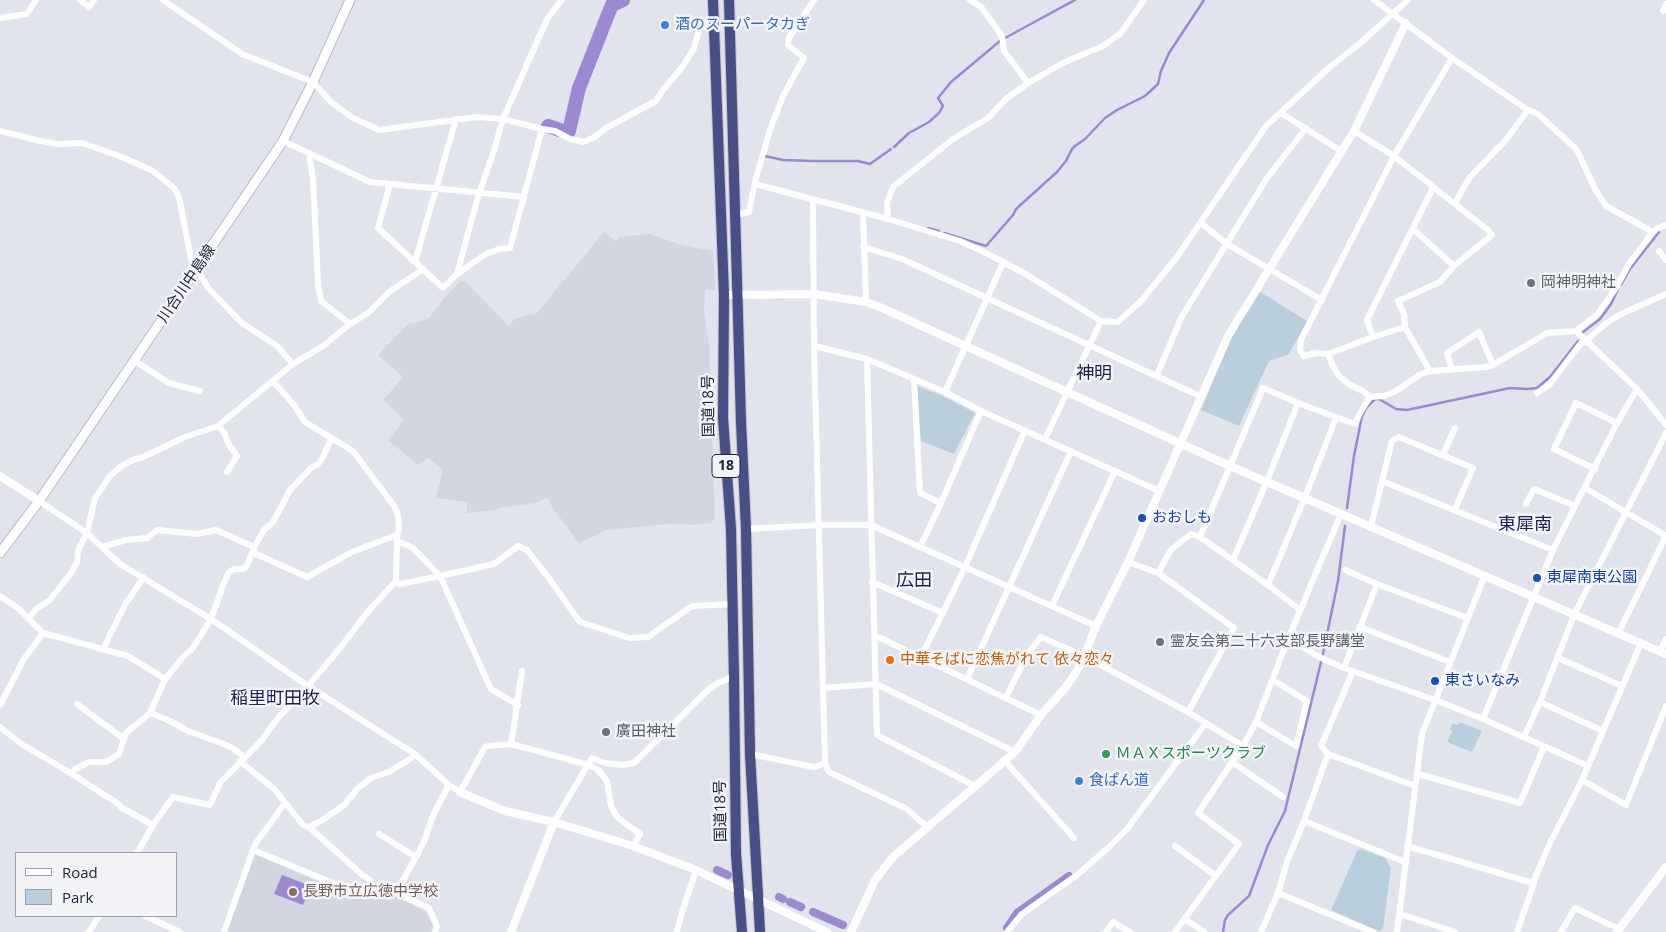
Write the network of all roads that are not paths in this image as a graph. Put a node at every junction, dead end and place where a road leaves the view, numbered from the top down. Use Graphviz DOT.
graph roads {
  1 [pos="36,0"];
  2 [pos="80,0"];
  3 [pos="94,0"];
  4 [pos="163,0"];
  5 [pos="350,0"];
  6 [pos="562,0"];
  7 [pos="713,0"];
  8 [pos="729,0"];
  9 [pos="814,0"];
  10 [pos="970,0"];
  11 [pos="1144,0"];
  12 [pos="1374,0"];
  13 [pos="1408,0"];
  14 [pos="1392,13"];
  15 [pos="0,18"];
  16 [pos="714,21"];
  17 [pos="1406,23"];
  18 [pos="1452,58"];
  19 [pos="313,82"];
  20 [pos="1028,83"];
  21 [pos="1528,110"];
  22 [pos="1281,112"];
  23 [pos="456,119"];
  24 [pos="503,119"];
  25 [pos="542,128"];
  26 [pos="1306,128"];
  27 [pos="0,131"];
  28 [pos="1354,131"];
  29 [pos="282,141"];
  30 [pos="1341,151"];
  31 [pos="309,154"];
  32 [pos="1394,156"];
  33 [pos="390,184"];
  34 [pos="755,184"];
  35 [pos="436,188"];
  36 [pos="1433,188"];
  37 [pos="479,193"];
  38 [pos="524,197"];
  39 [pos="814,200"];
  40 [pos="1455,204"];
  41 [pos="863,213"];
  42 [pos="735,215"];
  43 [pos="888,220"];
  44 [pos="1200,223"];
  45 [pos="1666,225"];
  46 [pos="1413,229"];
  47 [pos="1653,232"];
  48 [pos="1227,244"];
  49 [pos="863,247"];
  50 [pos="1659,251"];
  51 [pos="1666,260"];
  52 [pos="415,262"];
  53 [pos="1003,263"];
  54 [pos="1454,266"];
  55 [pos="197,269"];
  56 [pos="1270,269"];
  57 [pos="422,270"];
  58 [pos="457,274"];
  59 [pos="814,294"];
  60 [pos="1666,294"];
  61 [pos="724,295"];
  62 [pos="738,295"];
  63 [pos="988,298"];
  64 [pos="1322,300"];
  65 [pos="866,302"];
  66 [pos="1101,321"];
  67 [pos="350,324"];
  68 [pos="1405,327"];
  69 [pos="1576,331"];
  70 [pos="1373,337"];
  71 [pos="1586,341"];
  72 [pos="1089,344"];
  73 [pos="814,346"];
  74 [pos="966,346"];
  75 [pos="1328,354"];
  76 [pos="867,359"];
  77 [pos="135,361"];
  78 [pos="293,364"];
  79 [pos="1492,365"];
  80 [pos="1452,370"];
  81 [pos="1430,371"];
  82 [pos="1157,375"];
  83 [pos="914,380"];
  84 [pos="273,381"];
  85 [pos="1637,389"];
  86 [pos="200,391"];
  87 [pos="945,392"];
  88 [pos="1068,392"];
  89 [pos="1537,394"];
  90 [pos="1202,397"];
  91 [pos="1370,397"];
  92 [pos="1298,403"];
  93 [pos="980,411"];
  94 [pos="1336,418"];
  95 [pos="1617,423"];
  96 [pos="1666,425"];
  97 [pos="218,426"];
  98 [pos="1454,428"];
  99 [pos="1026,430"];
  100 [pos="1666,433"];
  101 [pos="332,438"];
  102 [pos="1045,439"];
  103 [pos="1181,444"];
  104 [pos="1071,451"];
  105 [pos="1444,455"];
  106 [pos="1230,466"];
  107 [pos="1594,469"];
  108 [pos="1115,471"];
  109 [pos="227,472"];
  110 [pos="0,476"];
  111 [pos="1267,481"];
  112 [pos="1382,481"];
  113 [pos="1585,488"];
  114 [pos="1159,491"];
  115 [pos="1305,497"];
  116 [pos="39,501"];
  117 [pos="941,503"];
  118 [pos="1526,504"];
  119 [pos="1575,506"];
  120 [pos="1454,511"];
  121 [pos="1626,511"];
  122 [pos="1342,514"];
  123 [pos="820,525"];
  124 [pos="871,525"];
  125 [pos="1371,526"];
  126 [pos="746,530"];
  127 [pos="87,532"];
  128 [pos="1666,536"];
  129 [pos="1200,537"];
  130 [pos="397,539"];
  131 [pos="102,547"];
  132 [pos="920,547"];
  133 [pos="253,550"];
  134 [pos="1553,550"];
  135 [pos="0,553"];
  136 [pos="1233,560"];
  137 [pos="1128,562"];
  138 [pos="965,567"];
  139 [pos="1344,570"];
  140 [pos="1158,574"];
  141 [pos="1485,575"];
  142 [pos="440,576"];
  143 [pos="144,578"];
  144 [pos="396,581"];
  145 [pos="872,582"];
  146 [pos="1377,584"];
  147 [pos="1268,585"];
  148 [pos="1009,587"];
  149 [pos="0,596"];
  150 [pos="1534,597"];
  151 [pos="733,604"];
  152 [pos="1052,606"];
  153 [pos="1300,610"];
  154 [pos="943,613"];
  155 [pos="1574,615"];
  156 [pos="29,618"];
  157 [pos="1467,618"];
  158 [pos="211,619"];
  159 [pos="1096,626"];
  160 [pos="1360,627"];
  161 [pos="43,633"];
  162 [pos="1618,634"];
  163 [pos="874,635"];
  164 [pos="1288,639"];
  165 [pos="1666,639"];
  166 [pos="1641,643"];
  167 [pos="104,650"];
  168 [pos="1663,653"];
  169 [pos="1084,656"];
  170 [pos="921,657"];
  171 [pos="1558,658"];
  172 [pos="1450,662"];
  173 [pos="1344,668"];
  174 [pos="522,671"];
  175 [pos="1353,671"];
  176 [pos="734,676"];
  177 [pos="165,679"];
  178 [pos="967,679"];
  179 [pos="1273,680"];
  180 [pos="876,684"];
  181 [pos="308,686"];
  182 [pos="1622,686"];
  183 [pos="824,688"];
  184 [pos="1006,697"];
  185 [pos="1435,700"];
  186 [pos="1540,702"];
  187 [pos="77,704"];
  188 [pos="0,705"];
  189 [pos="518,705"];
  190 [pos="1666,706"];
  191 [pos="1188,712"];
  192 [pos="150,713"];
  193 [pos="1042,715"];
  194 [pos="1483,719"];
  195 [pos="1256,722"];
  196 [pos="1206,723"];
  197 [pos="0,727"];
  198 [pos="1602,731"];
  199 [pos="1524,738"];
  200 [pos="124,739"];
  201 [pos="511,744"];
  202 [pos="1243,746"];
  203 [pos="1544,747"];
  204 [pos="1015,752"];
  205 [pos="415,754"];
  206 [pos="750,754"];
  207 [pos="1328,754"];
  208 [pos="242,759"];
  209 [pos="1005,760"];
  210 [pos="1232,762"];
  211 [pos="826,763"];
  212 [pos="588,765"];
  213 [pos="1588,766"];
  214 [pos="72,774"];
  215 [pos="1418,774"];
  216 [pos="1582,780"];
  217 [pos="449,785"];
  218 [pos="975,786"];
  219 [pos="1415,786"];
  220 [pos="460,792"];
  221 [pos="1283,797"];
  222 [pos="285,802"];
  223 [pos="1304,820"];
  224 [pos="554,822"];
  225 [pos="153,825"];
  226 [pos="309,827"];
  227 [pos="928,827"];
  228 [pos="380,834"];
  229 [pos="1074,838"];
  230 [pos="633,846"];
  231 [pos="1175,846"];
  232 [pos="1407,846"];
  233 [pos="253,850"];
  234 [pos="138,852"];
  235 [pos="416,857"];
  236 [pos="1405,862"];
  237 [pos="1666,867"];
  238 [pos="696,870"];
  239 [pos="1216,876"];
  240 [pos="1533,883"];
  241 [pos="739,889"];
  242 [pos="373,892"];
  243 [pos="396,893"];
  244 [pos="1278,893"];
  245 [pos="759,900"];
  246 [pos="1400,914"];
  247 [pos="98,917"];
  248 [pos="147,917"];
  249 [pos="1185,919"];
  250 [pos="1618,931"];
  251 [pos="89,932"];
  252 [pos="180,932"];
  253 [pos="224,932"];
  254 [pos="435,932"];
  255 [pos="511,932"];
  256 [pos="677,932"];
  257 [pos="742,932"];
  258 [pos="760,932"];
  259 [pos="826,932"];
  260 [pos="851,932"];
  261 [pos="1007,932"];
  262 [pos="1106,932"];
  263 [pos="1130,932"];
  264 [pos="1175,932"];
  265 [pos="1204,932"];
  266 [pos="1261,932"];
  267 [pos="1373,932"];
  268 [pos="1397,932"];
  269 [pos="1455,932"];
  270 [pos="1517,932"];
  271 [pos="1561,932"];
  1 -- 15 [label="street"];
  2 -- 3 [label="street"];
  4 -- 19 [label="street"];
  5 -- 19 [label="main road, 川合川中島線"];
  6 -- 24 [label="street"];
  7 -- 16 [label="highway, 国道18号 / 18"];
  8 -- 42 [label="highway, 国道18号 / 18"];
  9 -- 34 [label="street"];
  10 -- 20 [label="street"];
  11 -- 20 [label="street"];
  12 -- 14 [label="street"];
  13 -- 14 [label="street"];
  14 -- 17 [label="street"];
  14 -- 22 [label="street"];
  16 -- 25 [label="street"];
  16 -- 61 [label="highway, 国道18号 / 18"];
  17 -- 18 [label="street"];
  17 -- 28 [label="street"];
  18 -- 21 [label="street"];
  18 -- 32 [label="street"];
  19 -- 23 [label="street"];
  19 -- 29 [label="main road, 川合川中島線"];
  20 -- 43 [label="street"];
  21 -- 40 [label="street"];
  21 -- 47 [label="street"];
  22 -- 26 [label="street"];
  22 -- 44 [label="street"];
  23 -- 24 [label="street"];
  23 -- 35 [label="street"];
  24 -- 25 [label="street"];
  24 -- 37 [label="street"];
  25 -- 38 [label="street"];
  26 -- 30 [label="street"];
  26 -- 48 [label="street"];
  27 -- 55 [label="street"];
  28 -- 30 [label="street"];
  28 -- 32 [label="street"];
  29 -- 31 [label="street"];
  29 -- 55 [label="main road, 川合川中島線"];
  30 -- 56 [label="street"];
  31 -- 33 [label="street"];
  31 -- 67 [label="street"];
  32 -- 36 [label="street"];
  32 -- 64 [label="street"];
  33 -- 35 [label="street"];
  33 -- 52 [label="street"];
  34 -- 39 [label="street"];
  34 -- 42 [label="street"];
  35 -- 37 [label="street"];
  35 -- 52 [label="street"];
  36 -- 40 [label="street"];
  36 -- 46 [label="street"];
  37 -- 38 [label="street"];
  37 -- 58 [label="street"];
  38 -- 58 [label="street"];
  39 -- 41 [label="street"];
  39 -- 59 [label="street"];
  40 -- 54 [label="street"];
  41 -- 43 [label="street"];
  41 -- 49 [label="street"];
  42 -- 62 [label="highway, 国道18号 / 18"];
  43 -- 53 [label="street"];
  44 -- 48 [label="street"];
  44 -- 66 [label="street"];
  45 -- 47 [label="street"];
  46 -- 54 [label="street"];
  46 -- 70 [label="street"];
  47 -- 69 [label="street"];
  48 -- 56 [label="street"];
  48 -- 82 [label="street"];
  49 -- 63 [label="street"];
  49 -- 65 [label="street"];
  50 -- 51 [label="street"];
  52 -- 57 [label="street"];
  53 -- 63 [label="street"];
  53 -- 66 [label="street"];
  54 -- 68 [label="street"];
  55 -- 77 [label="main road, 川合川中島線"];
  55 -- 78 [label="street"];
  56 -- 64 [label="street"];
  56 -- 90 [label="street"];
  57 -- 58 [label="street"];
  57 -- 67 [label="street"];
  59 -- 62 [label="street"];
  59 -- 65 [label="street"];
  59 -- 73 [label="street"];
  60 -- 71 [label="street"];
  61 -- 62 [label="street"];
  61 -- 151 [label="highway, 国道18号 / 18"];
  62 -- 126 [label="highway, 国道18号 / 18"];
  63 -- 72 [label="street"];
  63 -- 74 [label="street"];
  64 -- 75 [label="street"];
  65 -- 74 [label="street"];
  66 -- 72 [label="street"];
  67 -- 78 [label="street"];
  68 -- 70 [label="street"];
  68 -- 81 [label="street"];
  69 -- 71 [label="street"];
  69 -- 79 [label="street"];
  70 -- 75 [label="street"];
  71 -- 85 [label="street"];
  71 -- 89 [label="street"];
  72 -- 82 [label="street"];
  72 -- 88 [label="street"];
  73 -- 76 [label="street"];
  73 -- 123 [label="street"];
  74 -- 87 [label="street"];
  74 -- 88 [label="street"];
  75 -- 91 [label="street"];
  76 -- 83 [label="street"];
  76 -- 124 [label="street"];
  77 -- 86 [label="street"];
  77 -- 116 [label="main road, 川合川中島線"];
  78 -- 84 [label="street"];
  79 -- 80 [label="street"];
  79 -- 80 [label="street"];
  80 -- 81 [label="street"];
  81 -- 91 [label="street"];
  82 -- 90 [label="street"];
  83 -- 87 [label="street"];
  83 -- 117 [label="street"];
  84 -- 97 [label="street"];
  84 -- 101 [label="street"];
  85 -- 95 [label="street"];
  85 -- 96 [label="street"];
  87 -- 93 [label="street"];
  88 -- 102 [label="street"];
  88 -- 103 [label="street"];
  90 -- 103 [label="street"];
  91 -- 94 [label="street"];
  92 -- 94 [label="street"];
  92 -- 106 [label="street"];
  92 -- 111 [label="street"];
  93 -- 99 [label="street"];
  93 -- 117 [label="street"];
  94 -- 115 [label="street"];
  95 -- 107 [label="street"];
  95 -- 107 [label="street"];
  97 -- 109 [label="street"];
  97 -- 127 [label="street"];
  98 -- 105 [label="street"];
  99 -- 102 [label="street"];
  99 -- 138 [label="street"];
  100 -- 121 [label="street"];
  101 -- 130 [label="street"];
  101 -- 133 [label="street"];
  102 -- 104 [label="street"];
  103 -- 106 [label="street"];
  103 -- 114 [label="street"];
  104 -- 108 [label="street"];
  104 -- 148 [label="street"];
  105 -- 112 [label="street"];
  105 -- 120 [label="street"];
  106 -- 111 [label="street"];
  106 -- 129 [label="street"];
  107 -- 113 [label="street"];
  108 -- 114 [label="street"];
  108 -- 152 [label="street"];
  110 -- 116 [label="street"];
  111 -- 115 [label="street"];
  111 -- 136 [label="street"];
  112 -- 120 [label="street"];
  112 -- 125 [label="street"];
  113 -- 119 [label="street"];
  113 -- 121 [label="street"];
  114 -- 137 [label="street"];
  115 -- 122 [label="street"];
  115 -- 147 [label="street"];
  116 -- 127 [label="street"];
  116 -- 135 [label="main road, 川合川中島線"];
  117 -- 132 [label="street"];
  118 -- 119 [label="street"];
  119 -- 134 [label="street"];
  120 -- 134 [label="street"];
  121 -- 128 [label="street"];
  121 -- 155 [label="street"];
  122 -- 125 [label="street"];
  122 -- 153 [label="street"];
  123 -- 124 [label="street"];
  123 -- 126 [label="street"];
  123 -- 183 [label="street"];
  124 -- 132 [label="street"];
  124 -- 145 [label="street"];
  125 -- 141 [label="street"];
  126 -- 206 [label="highway, 国道18号 / 18"];
  127 -- 131 [label="street"];
  127 -- 156 [label="street"];
  128 -- 162 [label="street"];
  129 -- 136 [label="street"];
  129 -- 140 [label="street"];
  130 -- 133 [label="street"];
  130 -- 142 [label="street"];
  130 -- 144 [label="street"];
  131 -- 133 [label="street"];
  131 -- 143 [label="street"];
  132 -- 138 [label="street"];
  133 -- 158 [label="street"];
  134 -- 150 [label="street"];
  136 -- 147 [label="street"];
  137 -- 140 [label="street"];
  137 -- 159 [label="street"];
  138 -- 148 [label="street"];
  138 -- 154 [label="street"];
  139 -- 146 [label="street"];
  140 -- 191 [label="street"];
  141 -- 150 [label="street"];
  141 -- 157 [label="street"];
  142 -- 144 [label="street"];
  142 -- 151 [label="street"];
  142 -- 189 [label="street"];
  143 -- 158 [label="street"];
  143 -- 167 [label="street"];
  144 -- 181 [label="street"];
  145 -- 154 [label="street"];
  145 -- 163 [label="street"];
  146 -- 157 [label="street"];
  146 -- 160 [label="street"];
  147 -- 153 [label="street"];
  148 -- 152 [label="street"];
  148 -- 178 [label="street"];
  149 -- 156 [label="street"];
  150 -- 155 [label="street"];
  150 -- 194 [label="street"];
  151 -- 176 [label="highway, 国道18号 / 18"];
  152 -- 159 [label="street"];
  153 -- 164 [label="street"];
  154 -- 170 [label="street"];
  155 -- 162 [label="street"];
  155 -- 171 [label="street"];
  156 -- 161 [label="street"];
  157 -- 172 [label="street"];
  158 -- 177 [label="street"];
  158 -- 181 [label="street"];
  159 -- 169 [label="street"];
  160 -- 172 [label="street"];
  160 -- 173 [label="street"];
  161 -- 167 [label="street"];
  161 -- 188 [label="street"];
  162 -- 166 [label="street"];
  163 -- 170 [label="street"];
  163 -- 180 [label="street"];
  164 -- 173 [label="street"];
  164 -- 179 [label="street"];
  165 -- 168 [label="street"];
  166 -- 168 [label="street"];
  166 -- 182 [label="street"];
  167 -- 177 [label="street"];
  169 -- 184 [label="street"];
  169 -- 191 [label="street"];
  169 -- 193 [label="street"];
  170 -- 178 [label="street"];
  171 -- 182 [label="street"];
  171 -- 186 [label="street"];
  172 -- 185 [label="street"];
  173 -- 175 [label="street"];
  174 -- 189 [label="street"];
  175 -- 185 [label="street"];
  175 -- 207 [label="street"];
  176 -- 212 [label="street"];
  176 -- 241 [label="highway, 国道18号 / 18"];
  177 -- 192 [label="street"];
  178 -- 184 [label="street"];
  179 -- 195 [label="street"];
  179 -- 195 [label="street"];
  180 -- 183 [label="street"];
  180 -- 204 [label="street"];
  180 -- 218 [label="street"];
  181 -- 205 [label="street"];
  181 -- 208 [label="street"];
  182 -- 198 [label="street"];
  183 -- 211 [label="street"];
  184 -- 193 [label="street"];
  185 -- 194 [label="street"];
  185 -- 215 [label="street"];
  186 -- 198 [label="street"];
  186 -- 199 [label="street"];
  187 -- 200 [label="street"];
  189 -- 201 [label="street"];
  190 -- 216 [label="street"];
  191 -- 196 [label="street"];
  192 -- 200 [label="street"];
  192 -- 208 [label="street"];
  193 -- 204 [label="street"];
  194 -- 199 [label="street"];
  195 -- 202 [label="street"];
  196 -- 202 [label="street"];
  196 -- 261 [label="street"];
  197 -- 214 [label="street"];
  198 -- 213 [label="street"];
  199 -- 203 [label="street"];
  200 -- 214 [label="street"];
  201 -- 212 [label="street"];
  201 -- 220 [label="street"];
  202 -- 210 [label="street"];
  203 -- 213 [label="street"];
  203 -- 215 [label="street"];
  204 -- 209 [label="street"];
  205 -- 217 [label="street"];
  205 -- 226 [label="street"];
  206 -- 211 [label="street"];
  206 -- 245 [label="highway, 国道18号 / 18"];
  207 -- 219 [label="street"];
  207 -- 223 [label="street"];
  208 -- 222 [label="street"];
  208 -- 225 [label="street"];
  209 -- 218 [label="street"];
  209 -- 229 [label="street"];
  210 -- 221 [label="street"];
  210 -- 239 [label="street"];
  211 -- 227 [label="street"];
  212 -- 224 [label="street"];
  212 -- 230 [label="street"];
  213 -- 216 [label="street"];
  214 -- 225 [label="street"];
  215 -- 219 [label="street"];
  216 -- 240 [label="street"];
  217 -- 220 [label="street"];
  217 -- 235 [label="street"];
  218 -- 227 [label="street"];
  219 -- 232 [label="street"];
  220 -- 224 [label="street"];
  222 -- 226 [label="street"];
  222 -- 233 [label="street"];
  223 -- 236 [label="street"];
  223 -- 244 [label="street"];
  224 -- 230 [label="street"];
  224 -- 255 [label="street"];
  225 -- 234 [label="street"];
  226 -- 242 [label="street"];
  227 -- 260 [label="street"];
  228 -- 235 [label="street"];
  230 -- 238 [label="street"];
  231 -- 239 [label="street"];
  232 -- 236 [label="street"];
  232 -- 240 [label="street"];
  233 -- 242 [label="street"];
  233 -- 253 [label="street"];
  235 -- 243 [label="street"];
  236 -- 246 [label="street"];
  237 -- 250 [label="street"];
  238 -- 241 [label="street"];
  238 -- 256 [label="street"];
  239 -- 249 [label="street"];
  240 -- 270 [label="street"];
  241 -- 245 [label="street"];
  241 -- 257 [label="highway, 国道18号 / 18"];
  242 -- 243 [label="street"];
  243 -- 254 [label="street"];
  244 -- 266 [label="street"];
  244 -- 267 [label="street"];
  245 -- 258 [label="highway, 国道18号 / 18"];
  245 -- 259 [label="street"];
  246 -- 268 [label="street"];
  246 -- 269 [label="street"];
  247 -- 251 [label="street"];
  248 -- 252 [label="street"];
  249 -- 264 [label="street"];
  249 -- 265 [label="street"];
  250 -- 271 [label="street"];
  262 -- 263 [label="street"];
}
